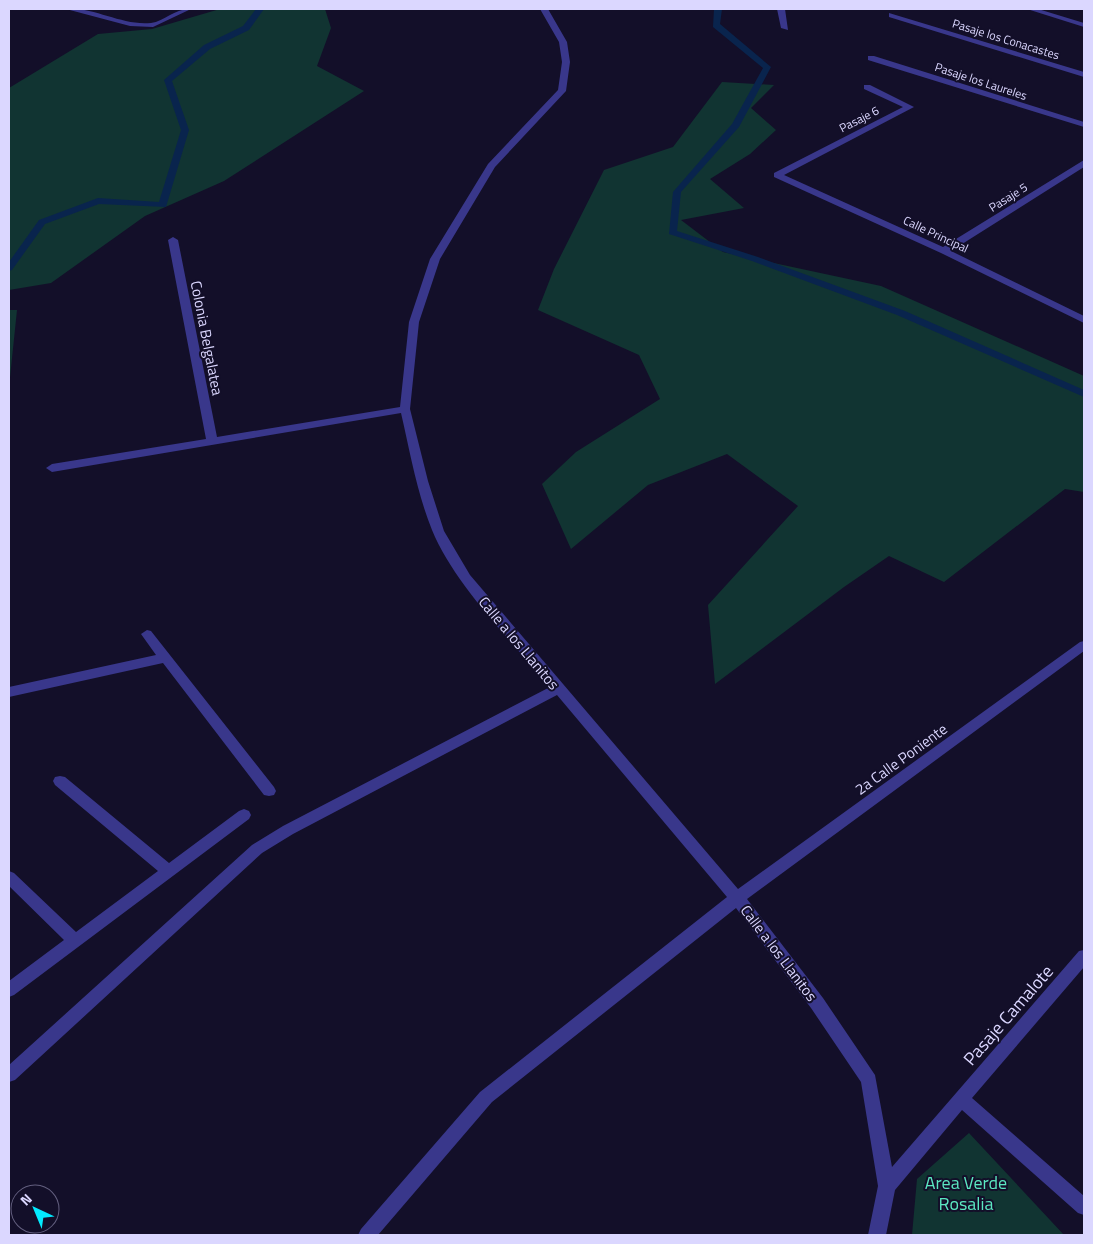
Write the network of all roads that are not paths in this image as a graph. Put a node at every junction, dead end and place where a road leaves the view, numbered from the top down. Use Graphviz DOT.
graph roads {
  1 [pos="70,9"];
  2 [pos="186,9"];
  3 [pos="544,9"];
  4 [pos="781,9"];
  5 [pos="1031,9"];
  6 [pos="892,16"];
  7 [pos="1084,25"];
  8 [pos="784,28"];
  9 [pos="871,58"];
  10 [pos="1084,75"];
  11 [pos="867,87"];
  12 [pos="1084,125"];
  13 [pos="1084,163"];
  14 [pos="777,174"];
  15 [pos="173,240"];
  16 [pos="944,251"];
  17 [pos="1084,320"];
  18 [pos="406,409"];
  19 [pos="212,441"];
  20 [pos="52,468"];
  21 [pos="147,634"];
  22 [pos="1084,645"];
  23 [pos="165,658"];
  24 [pos="558,689"];
  25 [pos="9,692"];
  26 [pos="60,781"];
  27 [pos="269,791"];
  28 [pos="244,815"];
  29 [pos="168,872"];
  30 [pos="9,876"];
  31 [pos="737,898"];
  32 [pos="75,942"];
  33 [pos="1084,956"];
  34 [pos="9,990"];
  35 [pos="9,1075"];
  36 [pos="961,1099"];
  37 [pos="887,1186"];
  38 [pos="1084,1207"];
  39 [pos="366,1235"];
  40 [pos="877,1235"];
  1 -- 2 [label="street"];
  3 -- 18 [label="street, Calle a los Llanitos"];
  4 -- 8 [label="street"];
  5 -- 7 [label="street"];
  6 -- 10 [label="street, Pasaje los Conacastes"];
  9 -- 12 [label="street, Pasaje los Laureles"];
  11 -- 14 [label="street, Pasaje 6"];
  13 -- 16 [label="street, Pasaje 5"];
  14 -- 16 [label="street, Calle Principal"];
  15 -- 19 [label="street, Colonia Belgalatea"];
  16 -- 17 [label="street, Calle Principal"];
  18 -- 19 [label="street"];
  18 -- 24 [label="street, Calle a los Llanitos"];
  19 -- 20 [label="street"];
  21 -- 23 [label="street"];
  22 -- 31 [label="street, 2a Calle Poniente"];
  23 -- 25 [label="street"];
  23 -- 27 [label="street"];
  24 -- 31 [label="street, Calle a los Llanitos"];
  24 -- 35 [label="street"];
  26 -- 29 [label="street"];
  28 -- 29 [label="street"];
  29 -- 32 [label="street"];
  30 -- 32 [label="street"];
  31 -- 37 [label="street, Calle a los Llanitos"];
  31 -- 39 [label="street, 2a Calle Poniente"];
  32 -- 34 [label="street"];
  33 -- 36 [label="street, Pasaje Camalote"];
  36 -- 37 [label="street, Pasaje Camalote"];
  36 -- 38 [label="street"];
  37 -- 40 [label="street, Calle a los Llanitos"];
}
